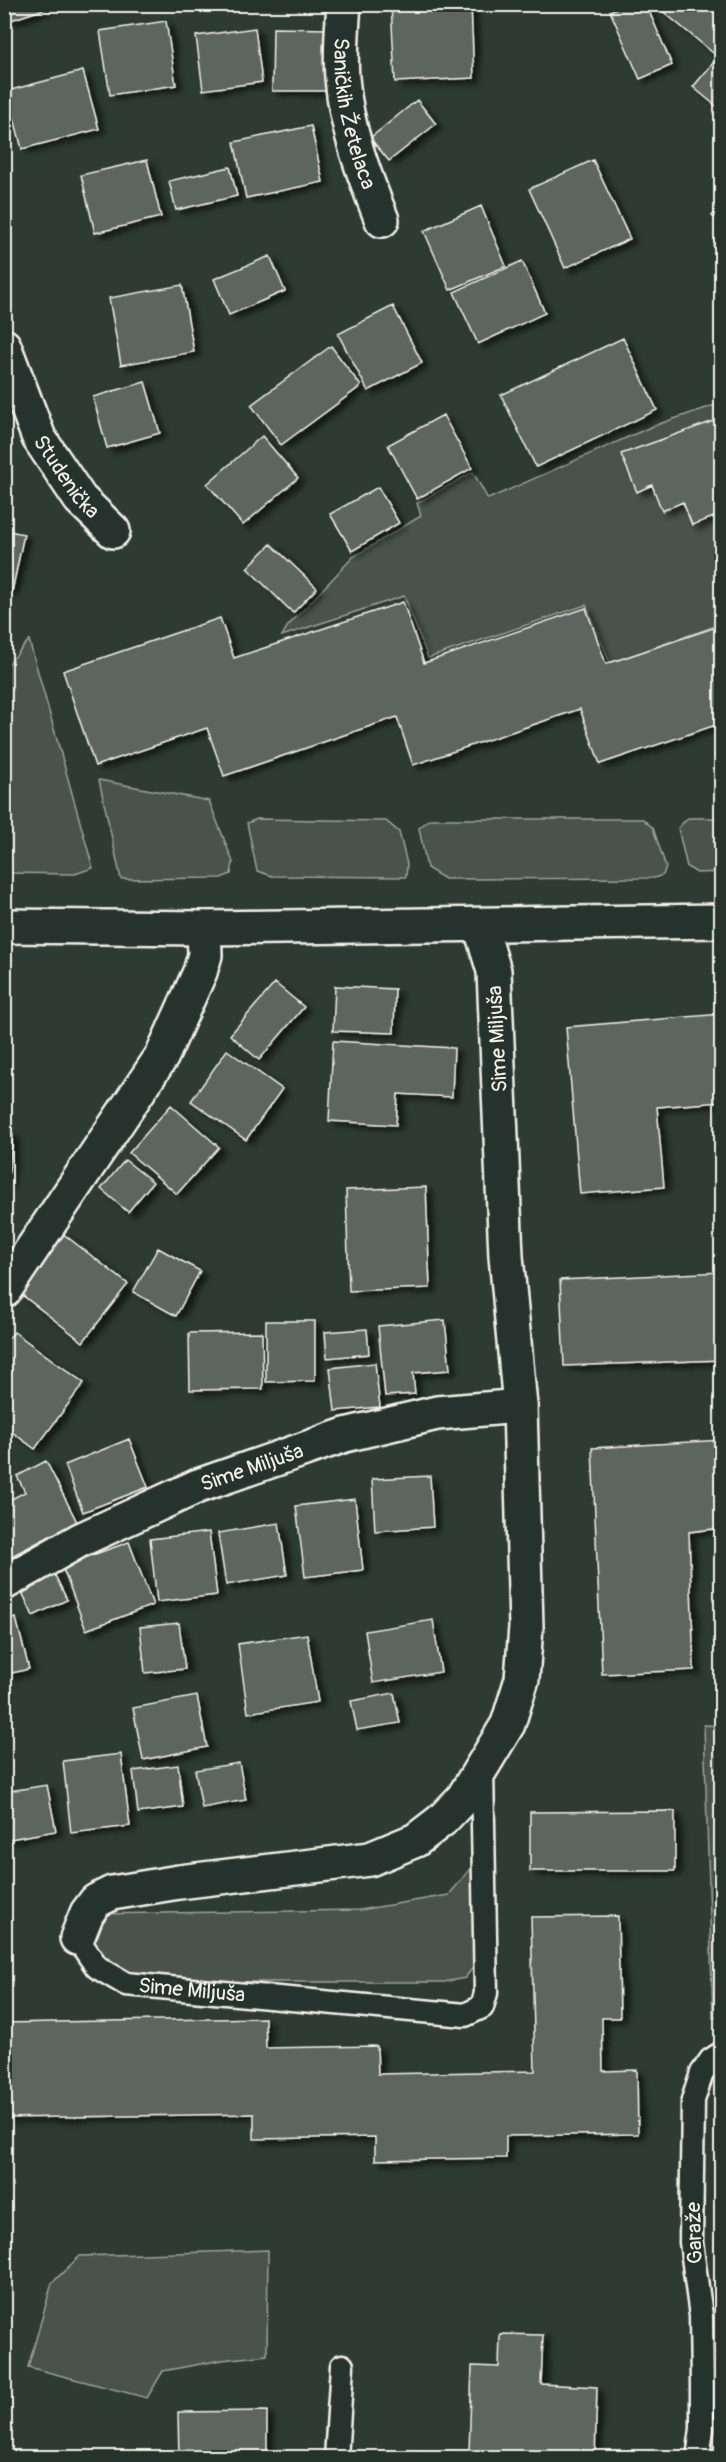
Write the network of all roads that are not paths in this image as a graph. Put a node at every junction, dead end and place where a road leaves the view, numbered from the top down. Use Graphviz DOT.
graph roads {
  1 [pos="344,4"];
  2 [pos="382,220"];
  3 [pos="4,346"];
  4 [pos="113,531"];
  5 [pos="722,921"];
  6 [pos="480,925"];
  7 [pos="4,926"];
  8 [pos="204,928"];
  9 [pos="4,1291"];
  10 [pos="519,1406"];
  11 [pos="4,1583"];
  12 [pos="482,1768"];
  13 [pos="77,1938"];
  14 [pos="722,2053"];
  15 [pos="342,2366"];
  16 [pos="336,2457"];
  17 [pos="698,2457"];
  1 -- 2 [label="street, Saničkih Žetelaca"];
  3 -- 4 [label="street, Studenička"];
  5 -- 6 [label="street"];
  6 -- 8 [label="street"];
  6 -- 10 [label="street, Sime Miljuša"];
  7 -- 8 [label="street"];
  8 -- 9 [label="street"];
  10 -- 11 [label="street, Sime Miljuša"];
  10 -- 12 [label="street, Sime Miljuša"];
  12 -- 13 [label="street, Sime Miljuša"];
  12 -- 13 [label="lane, Sime Miljuša"];
  14 -- 17 [label="lane, Garaže"];
  15 -- 16 [label="lane"];
}
